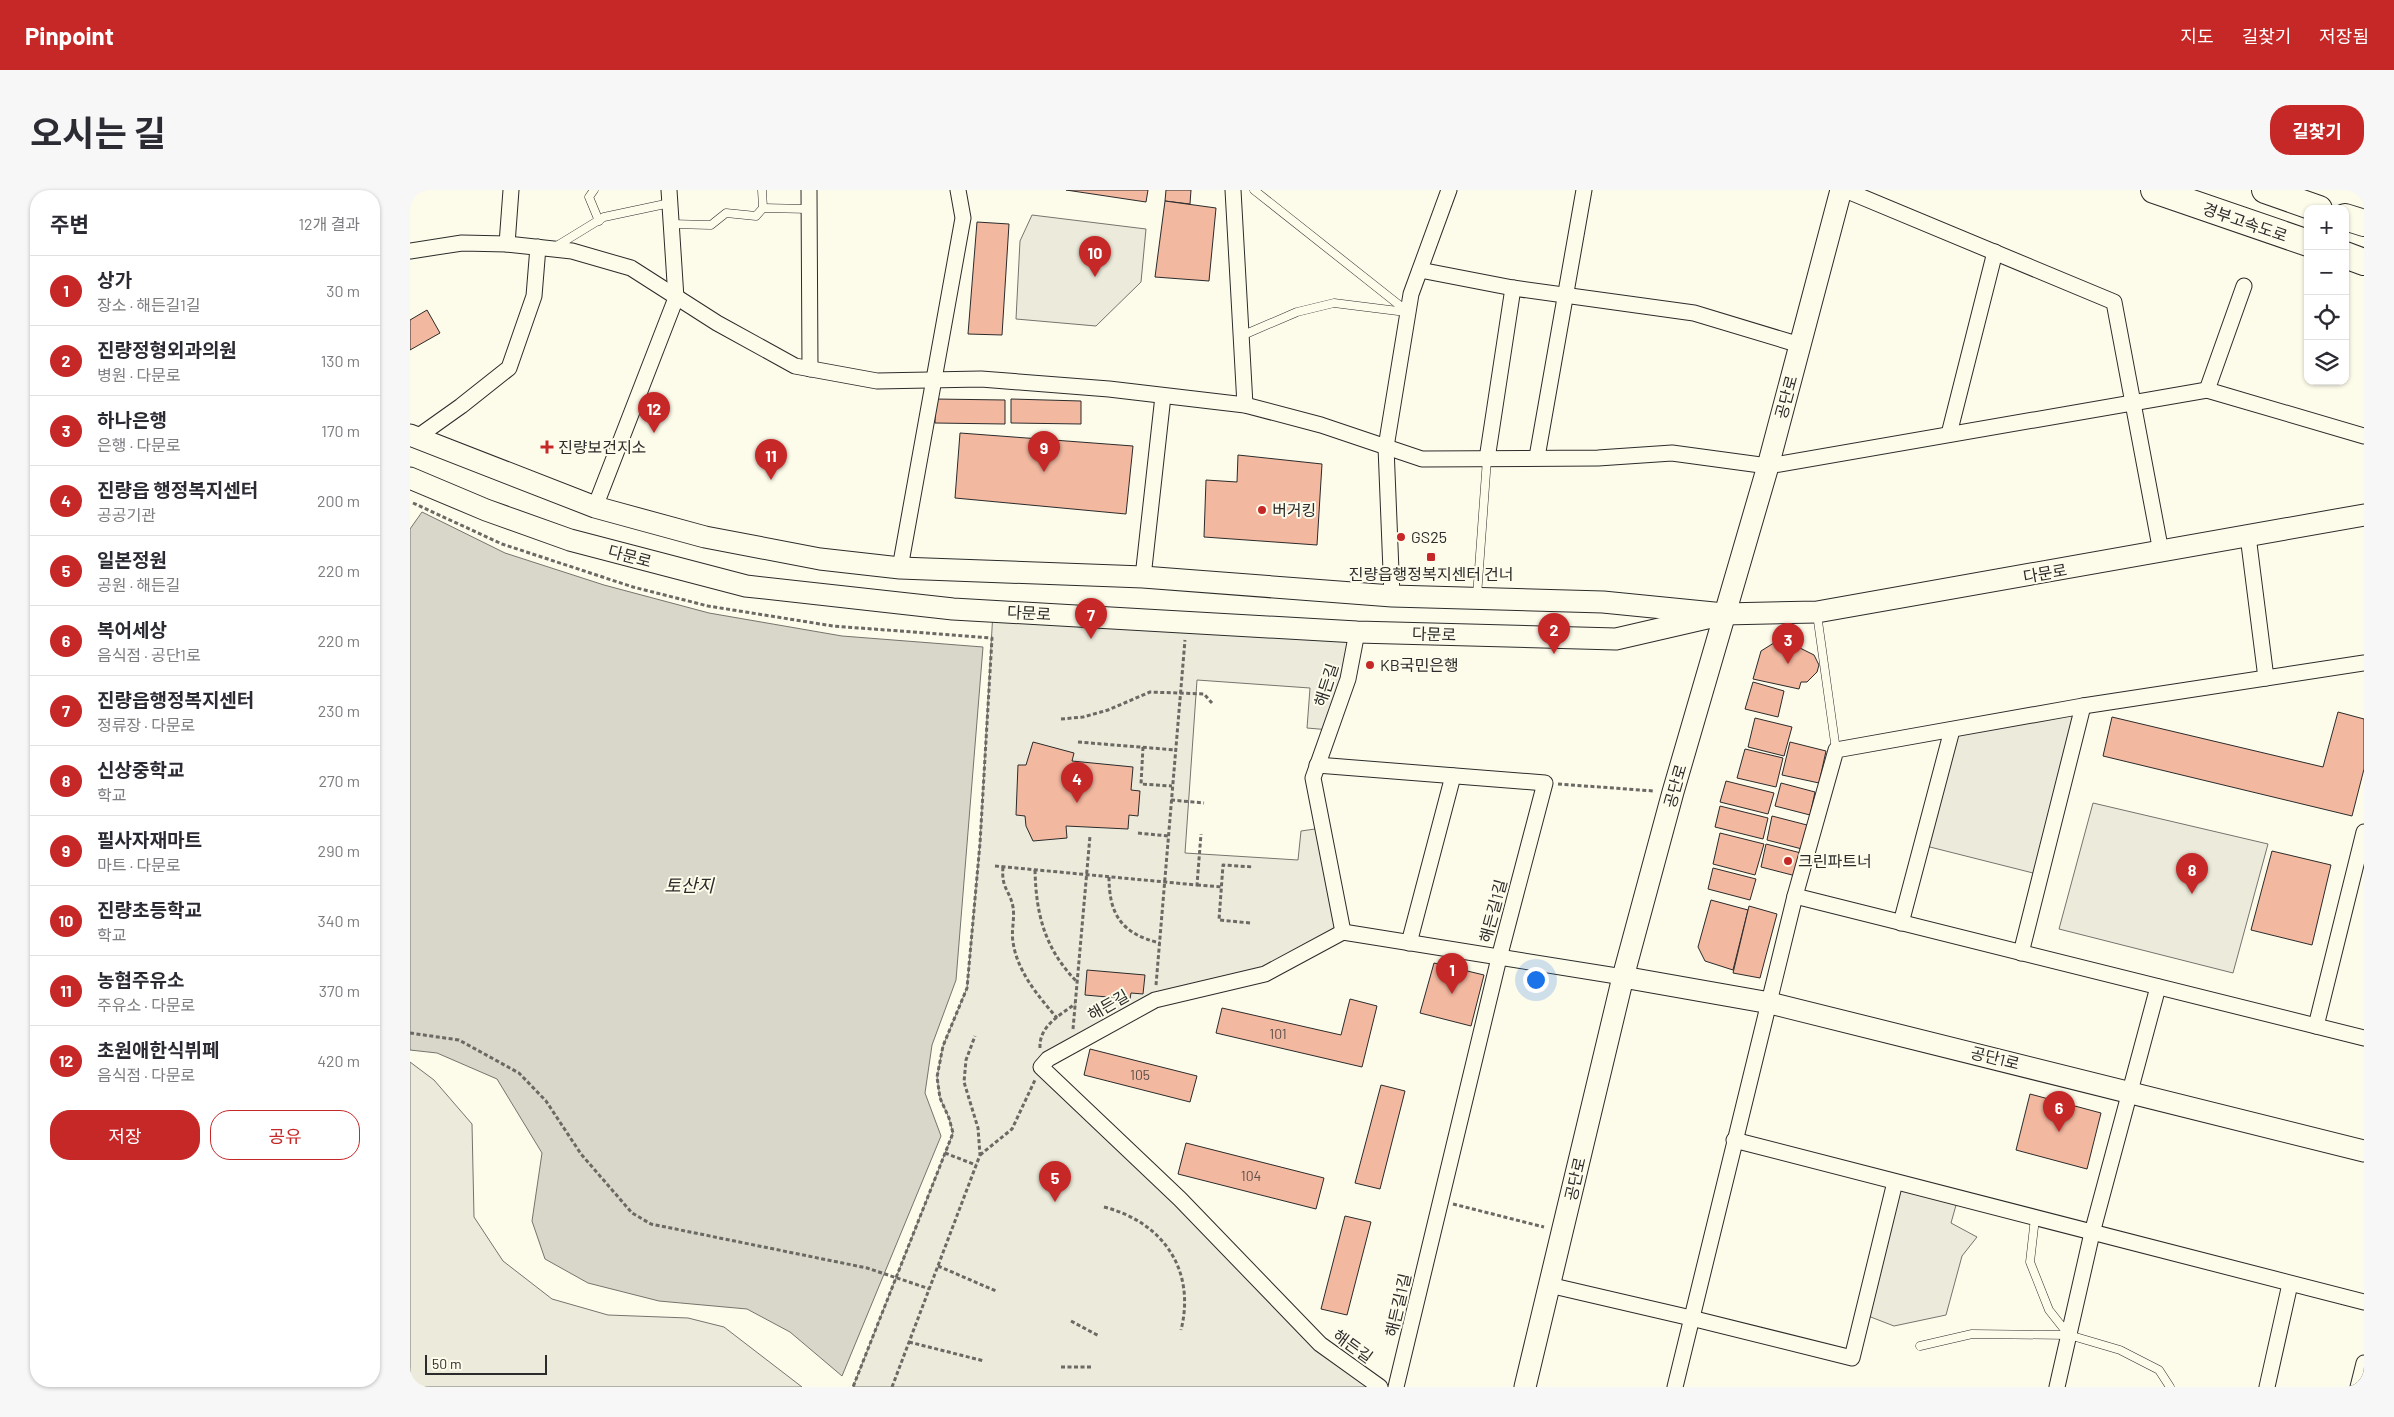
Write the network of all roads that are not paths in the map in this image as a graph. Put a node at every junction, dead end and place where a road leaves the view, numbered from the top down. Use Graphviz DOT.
graph roads {
  1 [pos="511,190"];
  2 [pos="594,190"];
  3 [pos="762,190"];
  4 [pos="809,190"];
  5 [pos="958,190"];
  6 [pos="1233,190"];
  7 [pos="1254,190"];
  8 [pos="1449,190"];
  9 [pos="1584,190"];
  10 [pos="1841,190"];
  11 [pos="1845,190"];
  12 [pos="2154,190"];
  13 [pos="2265,190"];
  14 [pos="669,196"];
  15 [pos="2308,205"];
  16 [pos="763,208"];
  17 [pos="809,209"];
  18 [pos="2349,218"];
  19 [pos="599,221"];
  20 [pos="2364,223"];
  21 [pos="671,224"];
  22 [pos="2304,242"];
  23 [pos="507,244"];
  24 [pos="545,248"];
  25 [pos="410,251"];
  26 [pos="1995,252"];
  27 [pos="2349,257"];
  28 [pos="2364,262"];
  29 [pos="1420,270"];
  30 [pos="2244,286"];
  31 [pos="1513,288"];
  32 [pos="1565,295"];
  33 [pos="676,298"];
  34 [pos="1408,312"];
  35 [pos="1241,336"];
  36 [pos="1800,345"];
  37 [pos="810,369"];
  38 [pos="934,380"];
  39 [pos="2207,390"];
  40 [pos="1163,396"];
  41 [pos="2132,401"];
  42 [pos="1245,405"];
  43 [pos="1949,434"];
  44 [pos="413,436"];
  45 [pos="2364,436"];
  46 [pos="1386,447"];
  47 [pos="1537,457"];
  48 [pos="1487,459"];
  49 [pos="1768,466"];
  50 [pos="410,478"];
  51 [pos="595,507"];
  52 [pos="2364,515"];
  53 [pos="2248,536"];
  54 [pos="2161,552"];
  55 [pos="900,568"];
  56 [pos="1143,577"];
  57 [pos="1392,596"];
  58 [pos="1477,599"];
  59 [pos="1817,612"];
  60 [pos="1724,614"];
  61 [pos="1357,632"];
  62 [pos="2364,663"];
  63 [pos="2266,678"];
  64 [pos="2083,706"];
  65 [pos="1952,730"];
  66 [pos="1836,750"];
  67 [pos="1318,765"];
  68 [pos="1453,776"];
  69 [pos="2364,832"];
  70 [pos="1795,896"];
  71 [pos="1901,923"];
  72 [pos="1343,932"];
  73 [pos="1409,943"];
  74 [pos="2021,953"];
  75 [pos="1498,958"];
  76 [pos="1623,977"];
  77 [pos="2158,987"];
  78 [pos="1770,1003"];
  79 [pos="2316,1026"];
  80 [pos="2364,1038"];
  81 [pos="2130,1092"];
  82 [pos="1734,1140"];
  83 [pos="2364,1151"];
  84 [pos="1895,1182"];
  85 [pos="2035,1218"];
  86 [pos="2092,1233"];
  87 [pos="2290,1284"];
  88 [pos="1549,1286"];
  89 [pos="2364,1302"];
  90 [pos="1691,1318"];
  91 [pos="2070,1335"];
  92 [pos="1920,1346"];
  93 [pos="2364,1363"];
  94 [pos="1380,1387"];
  95 [pos="1396,1387"];
  96 [pos="1525,1387"];
  97 [pos="1675,1387"];
  98 [pos="2057,1387"];
  99 [pos="2170,1387"];
  100 [pos="2266,1387"];
  101 [pos="2358,1387"];
  1 -- 23 [label="street"];
  2 -- 19 [label="lane"];
  3 -- 16 [label="lane"];
  4 -- 17 [label="street"];
  5 -- 38 [label="street"];
  6 -- 35 [label="street"];
  7 -- 34 [label="lane"];
  8 -- 29 [label="street"];
  9 -- 32 [label="street"];
  10 -- 36 [label="main road, 공단로"];
  11 -- 26 [label="street"];
  12 -- 22 [label="highway, 경부고속도로"];
  13 -- 15 [label="highway"];
  14 -- 19 [label="lane"];
  14 -- 21 [label="street"];
  16 -- 17 [label="lane"];
  16 -- 21 [label="lane"];
  17 -- 37 [label="street"];
  18 -- 20 [label="highway"];
  19 -- 24 [label="lane"];
  21 -- 33 [label="street"];
  23 -- 24 [label="street"];
  23 -- 25 [label="street"];
  24 -- 33 [label="street"];
  24 -- 44 [label="street"];
  26 -- 41 [label="street"];
  26 -- 43 [label="street"];
  27 -- 28 [label="highway"];
  29 -- 31 [label="street"];
  29 -- 34 [label="street"];
  30 -- 39 [label="street"];
  31 -- 32 [label="street"];
  31 -- 48 [label="street"];
  32 -- 36 [label="street"];
  32 -- 47 [label="street"];
  33 -- 37 [label="street"];
  33 -- 51 [label="street"];
  34 -- 35 [label="lane"];
  34 -- 46 [label="street"];
  35 -- 42 [label="street"];
  36 -- 49 [label="main road, 공단로"];
  37 -- 38 [label="street"];
  38 -- 40 [label="street"];
  38 -- 55 [label="street"];
  39 -- 41 [label="street"];
  39 -- 45 [label="street"];
  40 -- 42 [label="street"];
  40 -- 56 [label="street"];
  41 -- 43 [label="street"];
  41 -- 54 [label="street"];
  42 -- 46 [label="street"];
  43 -- 49 [label="street"];
  44 -- 51 [label="main road, 다문로"];
  46 -- 48 [label="street"];
  46 -- 57 [label="street"];
  47 -- 48 [label="street"];
  47 -- 49 [label="street"];
  48 -- 58 [label="lane"];
  49 -- 60 [label="main road, 공단로"];
  50 -- 61 [label="main road, 다문로"];
  51 -- 55 [label="main road, 다문로"];
  52 -- 53 [label="main road, 다문로"];
  53 -- 54 [label="main road, 다문로"];
  53 -- 63 [label="street"];
  54 -- 59 [label="main road, 다문로"];
  55 -- 56 [label="main road, 다문로"];
  56 -- 57 [label="main road, 다문로"];
  57 -- 58 [label="main road, 다문로"];
  58 -- 60 [label="main road, 다문로"];
  59 -- 60 [label="main road, 다문로"];
  59 -- 66 [label="lane"];
  60 -- 61 [label="main road, 다문로"];
  60 -- 76 [label="main road, 공단로"];
  61 -- 67 [label="street, 해든길"];
  62 -- 63 [label="street"];
  63 -- 64 [label="street"];
  64 -- 65 [label="street"];
  64 -- 74 [label="street"];
  65 -- 66 [label="street"];
  65 -- 71 [label="street"];
  66 -- 70 [label="street"];
  67 -- 68 [label="street"];
  67 -- 72 [label="street, 해든길"];
  68 -- 73 [label="street"];
  68 -- 75 [label="street, 해든길1길"];
  69 -- 79 [label="street"];
  70 -- 71 [label="street"];
  70 -- 78 [label="street"];
  71 -- 74 [label="street"];
  72 -- 73 [label="street"];
  72 -- 94 [label="street, 해든길"];
  73 -- 75 [label="street"];
  74 -- 77 [label="street"];
  75 -- 76 [label="street"];
  75 -- 95 [label="street, 해든길1길"];
  76 -- 78 [label="main road, 공단1로"];
  76 -- 88 [label="main road, 공단로"];
  77 -- 79 [label="street"];
  77 -- 81 [label="street"];
  78 -- 81 [label="main road, 공단1로"];
  78 -- 82 [label="street"];
  79 -- 80 [label="street"];
  81 -- 83 [label="main road, 공단1로"];
  81 -- 86 [label="street"];
  82 -- 84 [label="street"];
  82 -- 90 [label="street"];
  84 -- 85 [label="street"];
  84 -- 90 [label="street"];
  85 -- 86 [label="street"];
  85 -- 91 [label="lane"];
  86 -- 87 [label="street"];
  86 -- 91 [label="street"];
  87 -- 89 [label="street"];
  87 -- 100 [label="street"];
  88 -- 90 [label="street"];
  88 -- 96 [label="main road, 공단로"];
  90 -- 97 [label="street"];
  91 -- 92 [label="lane"];
  91 -- 98 [label="street"];
  91 -- 99 [label="lane"];
  93 -- 101 [label="street"];
}
